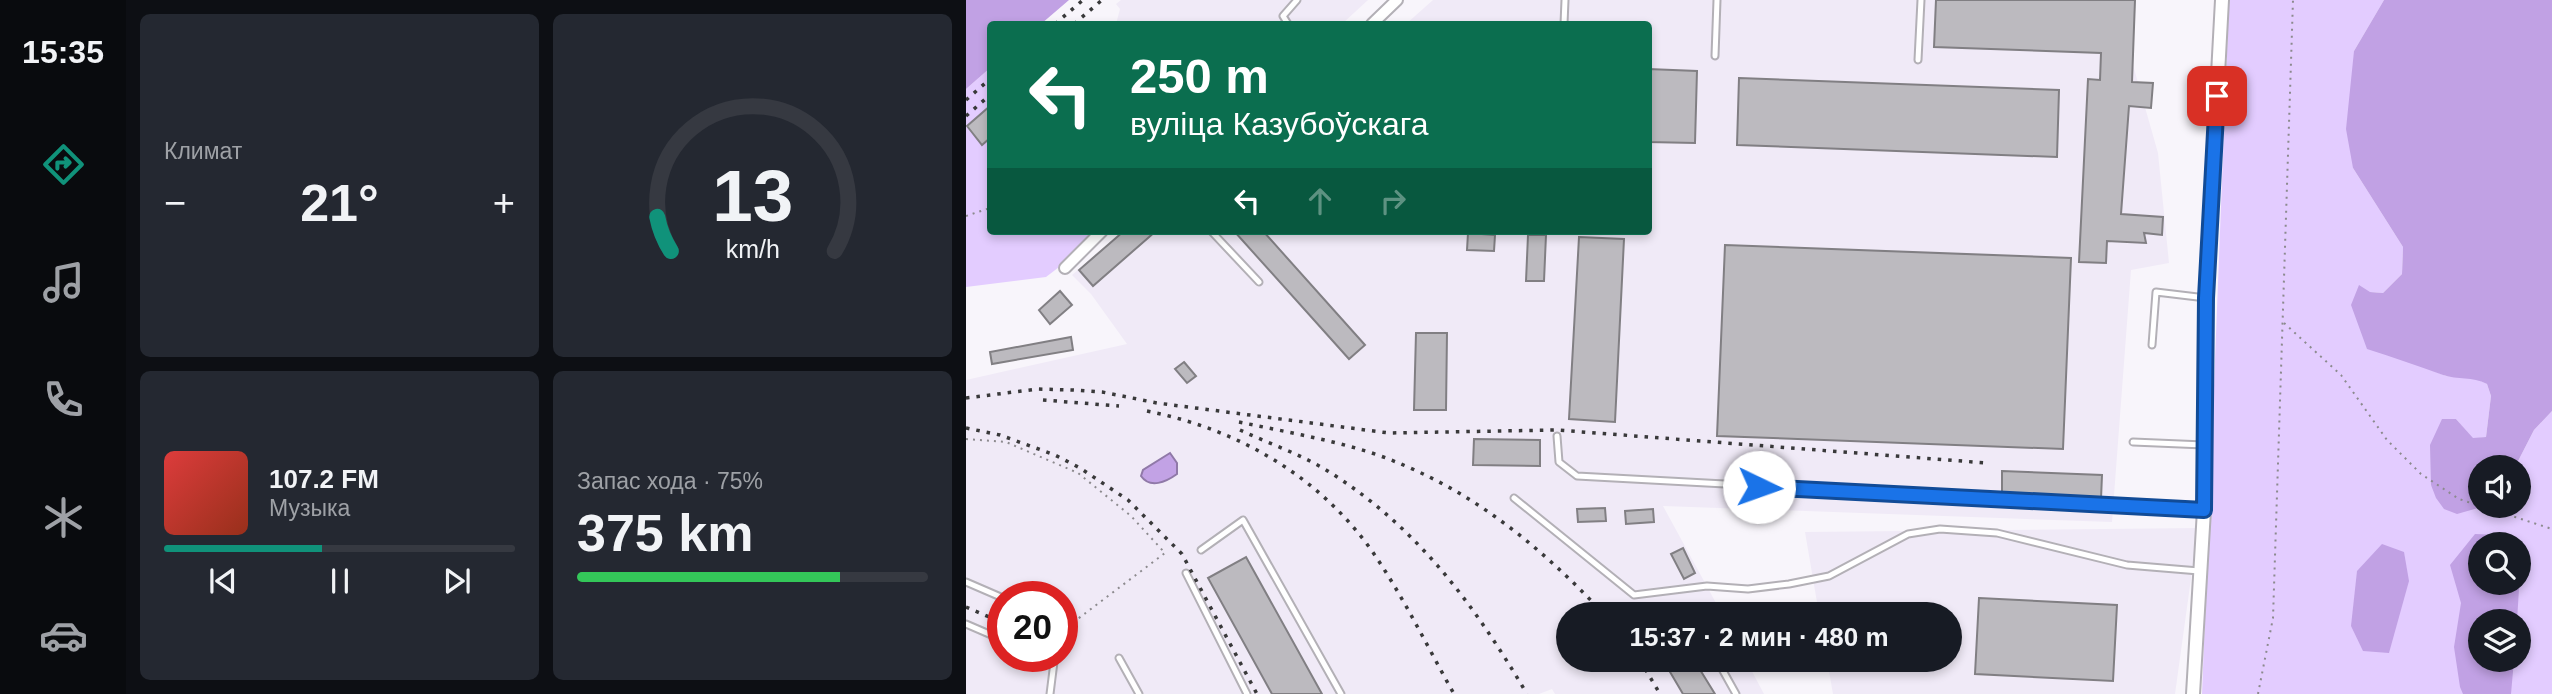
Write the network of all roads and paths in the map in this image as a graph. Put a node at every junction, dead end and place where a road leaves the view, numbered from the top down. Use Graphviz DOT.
graph roads {
  1 [pos="1297,0"];
  2 [pos="1397,0"];
  3 [pos="1565,0"];
  4 [pos="1717,0"];
  5 [pos="1921,0"];
  6 [pos="2222,0"];
  7 [pos="2293,0"];
  8 [pos="1286,21"];
  9 [pos="1375,21"];
  10 [pos="1564,21"];
  11 [pos="1715,56"];
  12 [pos="1918,61"];
  13 [pos="987,209"];
  14 [pos="966,216"];
  15 [pos="1098,235"];
  16 [pos="1215,235"];
  17 [pos="1065,268"];
  18 [pos="1259,282"];
  19 [pos="2206,298"];
  20 [pos="2283,323"];
  21 [pos="2152,345"];
  22 [pos="1557,436"];
  23 [pos="966,439"];
  24 [pos="2133,442"];
  25 [pos="2204,445"];
  26 [pos="1514,498"];
  27 [pos="2468,502"];
  28 [pos="2204,510"];
  29 [pos="2518,518"];
  30 [pos="2552,529"];
  31 [pos="1201,550"];
  32 [pos="2199,571"];
  33 [pos="1186,573"];
  34 [pos="966,582"];
  35 [pos="987,591"];
  36 [pos="1078,615"];
  37 [pos="966,624"];
  38 [pos="987,633"];
  39 [pos="1119,658"];
  40 [pos="1054,672"];
  41 [pos="1723,672"];
  42 [pos="1050,694"];
  43 [pos="1139,694"];
  44 [pos="1247,694"];
  45 [pos="1341,694"];
  46 [pos="1735,694"];
  47 [pos="2193,694"];
  48 [pos="2258,694"];
  1 -- 8 [label="lane"];
  2 -- 9 [label="street"];
  3 -- 10 [label="lane"];
  4 -- 11 [label="lane"];
  5 -- 12 [label="lane"];
  6 -- 19 [label="street"];
  7 -- 20 [label="path"];
  13 -- 14 [label="path"];
  15 -- 17 [label="street"];
  16 -- 18 [label="lane"];
  19 -- 21 [label="lane"];
  19 -- 25 [label="street"];
  20 -- 27 [label="path"];
  20 -- 48 [label="path"];
  22 -- 28 [label="lane"];
  23 -- 36 [label="path"];
  24 -- 25 [label="lane"];
  25 -- 28 [label="street"];
  26 -- 32 [label="lane"];
  28 -- 32 [label="street"];
  29 -- 30 [label="path"];
  31 -- 45 [label="lane"];
  32 -- 47 [label="street"];
  33 -- 44 [label="lane"];
  34 -- 35 [label="lane"];
  37 -- 38 [label="lane"];
  39 -- 43 [label="lane"];
  40 -- 42 [label="lane"];
  41 -- 46 [label="lane"];
}
